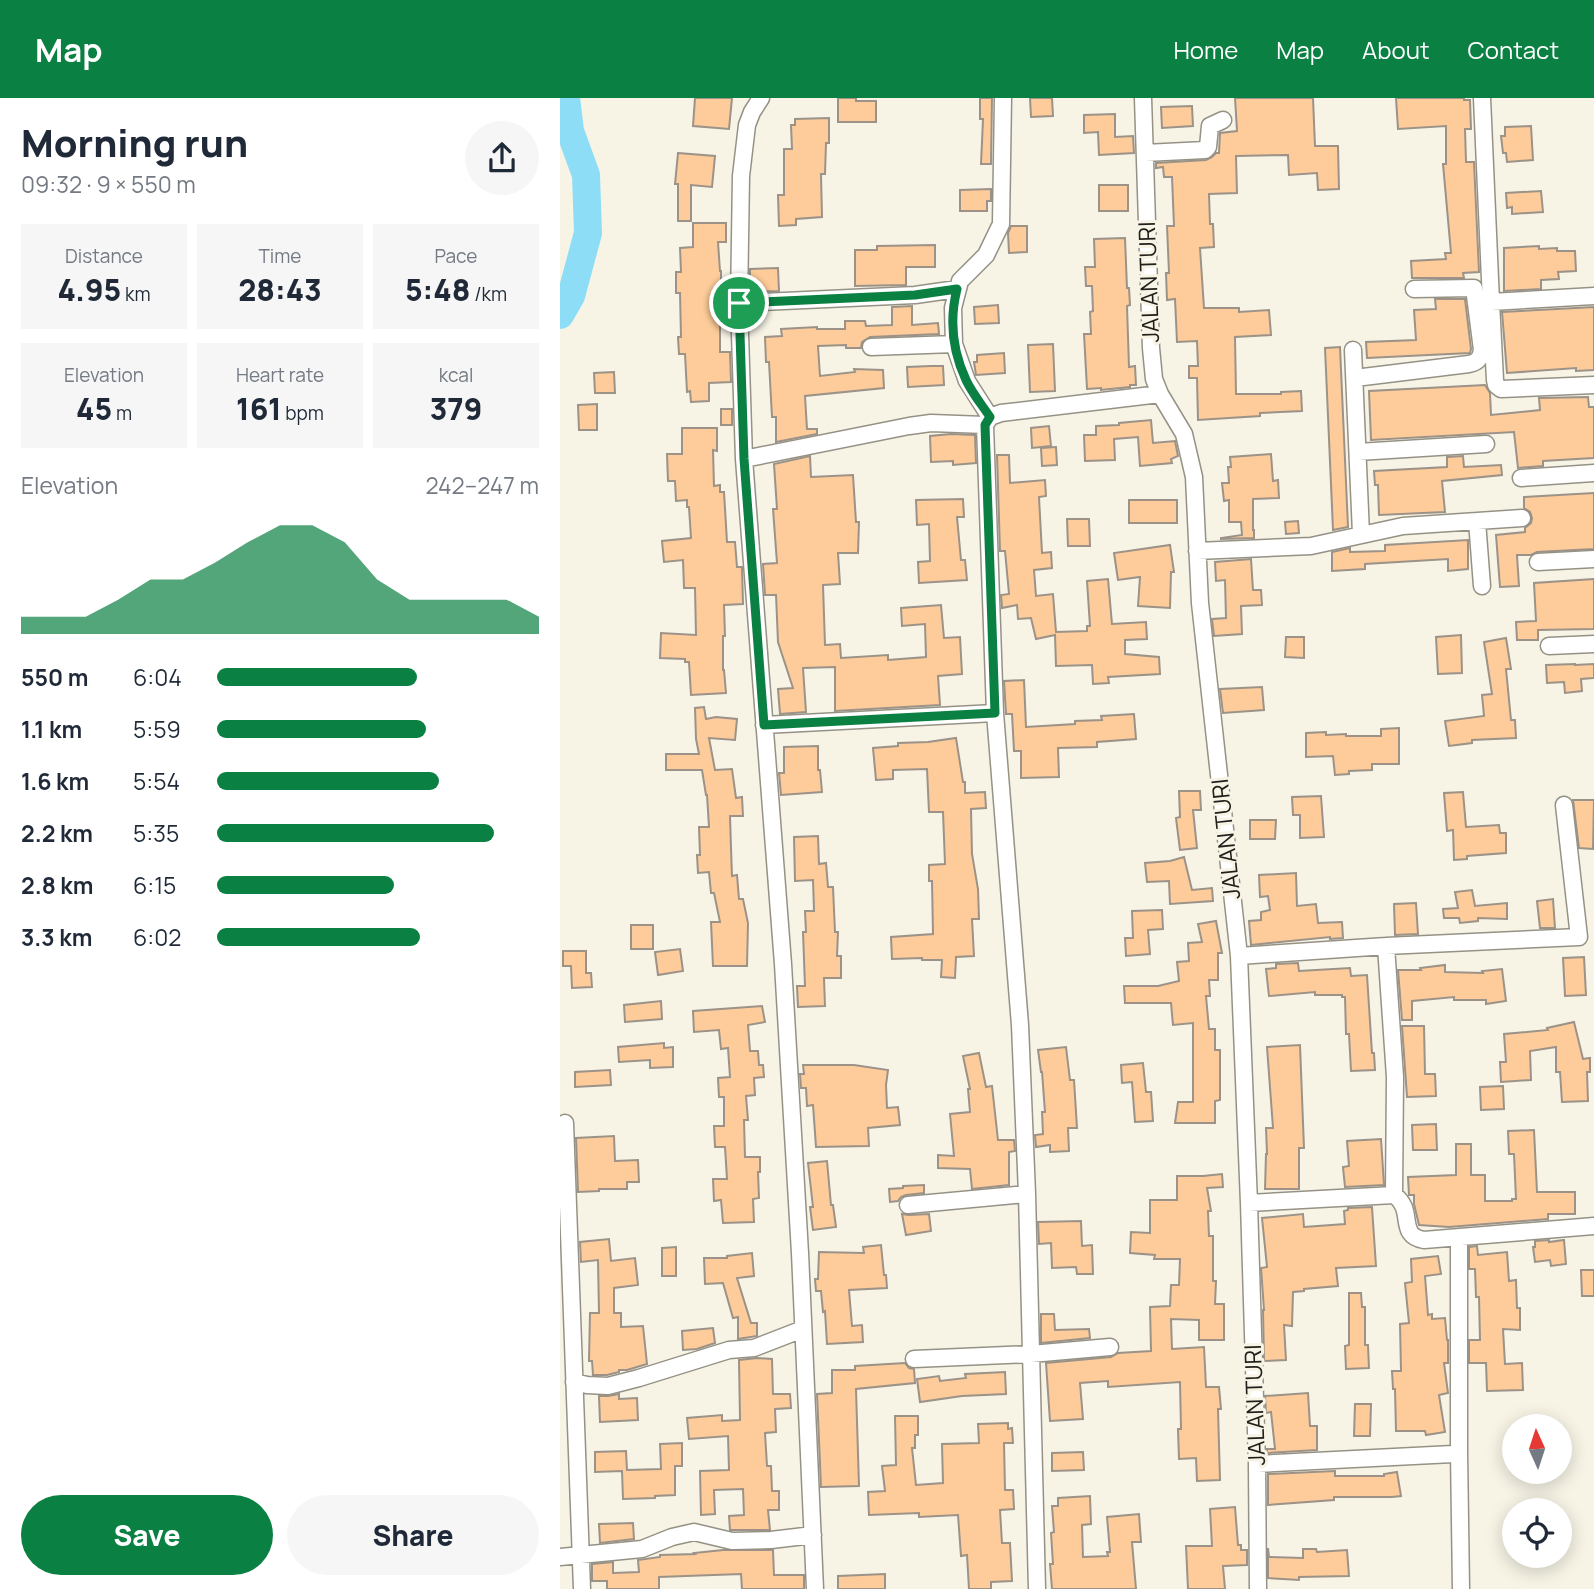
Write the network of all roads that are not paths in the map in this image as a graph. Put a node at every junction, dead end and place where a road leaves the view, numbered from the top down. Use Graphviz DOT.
graph roads {
  1 [pos="761,98"];
  2 [pos="1003,98"];
  3 [pos="1143,98"];
  4 [pos="1482,98"];
  5 [pos="1223,120"];
  6 [pos="1144,153"];
  7 [pos="957,289"];
  8 [pos="1414,289"];
  9 [pos="1485,292"];
  10 [pos="1594,296"];
  11 [pos="739,303"];
  12 [pos="954,344"];
  13 [pos="871,347"];
  14 [pos="1353,350"];
  15 [pos="1354,378"];
  16 [pos="1594,385"];
  17 [pos="1160,394"];
  18 [pos="987,421"];
  19 [pos="1486,444"];
  20 [pos="1358,452"];
  21 [pos="744,459"];
  22 [pos="1594,473"];
  23 [pos="1521,478"];
  24 [pos="1522,518"];
  25 [pos="1477,521"];
  26 [pos="1361,534"];
  27 [pos="1197,551"];
  28 [pos="1594,559"];
  29 [pos="1538,562"];
  30 [pos="1482,586"];
  31 [pos="1594,644"];
  32 [pos="1549,646"];
  33 [pos="995,713"];
  34 [pos="764,725"];
  35 [pos="1564,805"];
  36 [pos="1586,937"];
  37 [pos="1386,946"];
  38 [pos="1239,956"];
  39 [pos="565,1123"];
  40 [pos="1027,1194"];
  41 [pos="1394,1195"];
  42 [pos="1250,1203"];
  43 [pos="908,1205"];
  44 [pos="1594,1226"];
  45 [pos="1458,1237"];
  46 [pos="803,1329"];
  47 [pos="1110,1347"];
  48 [pos="1031,1353"];
  49 [pos="914,1359"];
  50 [pos="574,1382"];
  51 [pos="1459,1452"];
  52 [pos="577,1456"];
  53 [pos="560,1457"];
  54 [pos="1257,1464"];
  55 [pos="813,1535"];
  56 [pos="581,1556"];
  57 [pos="560,1557"];
  58 [pos="582,1589"];
  59 [pos="815,1589"];
  60 [pos="1037,1589"];
  61 [pos="1258,1589"];
  62 [pos="1461,1589"];
  1 -- 11 [label="street"];
  2 -- 7 [label="street"];
  3 -- 6 [label="street, JALAN TURI"];
  4 -- 9 [label="street"];
  5 -- 6 [label="street"];
  6 -- 17 [label="street, JALAN TURI"];
  7 -- 11 [label="street"];
  7 -- 12 [label="street"];
  8 -- 9 [label="street"];
  9 -- 10 [label="street"];
  9 -- 15 [label="street"];
  9 -- 16 [label="street"];
  11 -- 21 [label="street"];
  12 -- 13 [label="street"];
  12 -- 18 [label="street"];
  14 -- 15 [label="street"];
  15 -- 20 [label="street"];
  17 -- 18 [label="street"];
  17 -- 27 [label="street, JALAN TURI"];
  18 -- 21 [label="street"];
  18 -- 33 [label="street"];
  19 -- 20 [label="street"];
  20 -- 26 [label="street"];
  21 -- 34 [label="street"];
  22 -- 23 [label="street"];
  24 -- 25 [label="street"];
  25 -- 26 [label="street"];
  25 -- 30 [label="street"];
  26 -- 27 [label="street"];
  27 -- 38 [label="street, JALAN TURI"];
  28 -- 29 [label="street"];
  31 -- 32 [label="street"];
  33 -- 34 [label="street"];
  33 -- 40 [label="street"];
  34 -- 46 [label="street"];
  35 -- 36 [label="street"];
  36 -- 37 [label="street"];
  37 -- 38 [label="street"];
  37 -- 41 [label="street"];
  38 -- 42 [label="street, JALAN TURI"];
  39 -- 50 [label="street"];
  40 -- 43 [label="street"];
  40 -- 48 [label="street"];
  41 -- 42 [label="street"];
  41 -- 45 [label="street"];
  42 -- 54 [label="street, JALAN TURI"];
  44 -- 45 [label="street"];
  45 -- 51 [label="street"];
  46 -- 50 [label="street"];
  46 -- 55 [label="street"];
  47 -- 48 [label="street"];
  48 -- 49 [label="street"];
  48 -- 60 [label="street"];
  50 -- 52 [label="street"];
  51 -- 54 [label="street"];
  51 -- 62 [label="street"];
  52 -- 53 [label="street"];
  52 -- 56 [label="street"];
  54 -- 61 [label="street, JALAN TURI"];
  55 -- 56 [label="street"];
  55 -- 59 [label="street"];
  56 -- 57 [label="street"];
  56 -- 58 [label="street"];
}
